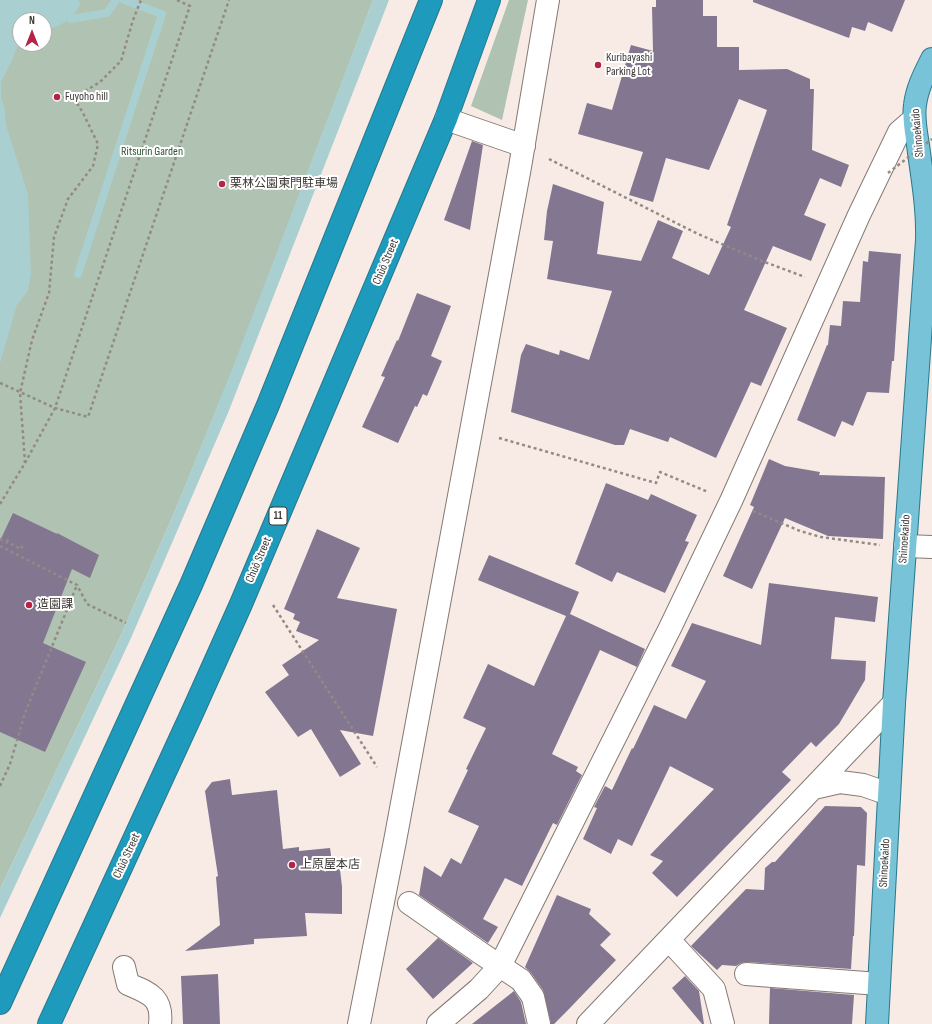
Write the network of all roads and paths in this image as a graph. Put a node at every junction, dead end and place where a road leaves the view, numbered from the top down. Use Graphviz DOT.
graph roads {
  1 [pos="141,0"];
  2 [pos="177,0"];
  3 [pos="229,0"];
  4 [pos="431,0"];
  5 [pos="490,0"];
  6 [pos="548,0"];
  7 [pos="932,59"];
  8 [pos="57,97"];
  9 [pos="74,98"];
  10 [pos="446,119"];
  11 [pos="924,135"];
  12 [pos="524,146"];
  13 [pos="548,159"];
  14 [pos="888,173"];
  15 [pos="930,220"];
  16 [pos="828,286"];
  17 [pos="1,384"];
  18 [pos="20,393"];
  19 [pos="55,408"];
  20 [pos="499,438"];
  21 [pos="26,463"];
  22 [pos="731,501"];
  23 [pos="0,504"];
  24 [pos="9,536"];
  25 [pos="0,539"];
  26 [pos="7,542"];
  27 [pos="24,543"];
  28 [pos="0,546"];
  29 [pos="904,546"];
  30 [pos="932,547"];
  31 [pos="77,585"];
  32 [pos="272,605"];
  33 [pos="126,623"];
  34 [pos="894,703"];
  35 [pos="377,767"];
  36 [pos="0,786"];
  37 [pos="814,788"];
  38 [pos="889,794"];
  39 [pos="409,903"];
  40 [pos="669,940"];
  41 [pos="500,966"];
  42 [pos="124,967"];
  43 [pos="746,974"];
  44 [pos="879,984"];
  45 [pos="0,1003"];
  46 [pos="49,1024"];
  47 [pos="160,1024"];
  48 [pos="360,1024"];
  49 [pos="438,1024"];
  50 [pos="539,1024"];
  51 [pos="588,1024"];
  52 [pos="723,1024"];
  53 [pos="877,1024"];
  1 -- 9 [label="path"];
  2 -- 19 [label="path"];
  3 -- 19 [label="path"];
  4 -- 45 [label="highway"];
  5 -- 10 [label="highway, Chūō Street / 11"];
  6 -- 12 [label="street"];
  7 -- 11 [label="main road, Shinoekaido"];
  8 -- 9 [label="path"];
  9 -- 18 [label="path"];
  10 -- 12 [label="street"];
  10 -- 46 [label="highway, Chūō Street / 11"];
  11 -- 14 [label="path, bridge"];
  11 -- 15 [label="main road, Shinoekaido"];
  11 -- 16 [label="street"];
  12 -- 48 [label="street"];
  13 -- 16 [label="path"];
  15 -- 29 [label="main road, Shinoekaido"];
  16 -- 22 [label="street"];
  17 -- 18 [label="path"];
  18 -- 19 [label="path"];
  18 -- 21 [label="path"];
  19 -- 21 [label="path"];
  20 -- 22 [label="path"];
  21 -- 23 [label="path"];
  22 -- 29 [label="path"];
  22 -- 41 [label="street"];
  24 -- 26 [label="path"];
  25 -- 26 [label="path"];
  26 -- 27 [label="path"];
  28 -- 31 [label="path"];
  29 -- 30 [label="street"];
  29 -- 34 [label="main road, Shinoekaido"];
  31 -- 33 [label="path"];
  31 -- 36 [label="path"];
  32 -- 35 [label="path"];
  34 -- 37 [label="street"];
  34 -- 38 [label="main road, Shinoekaido"];
  37 -- 38 [label="street"];
  37 -- 40 [label="street"];
  38 -- 44 [label="main road, Shinoekaido"];
  39 -- 41 [label="street"];
  40 -- 51 [label="street"];
  40 -- 52 [label="street"];
  41 -- 49 [label="street"];
  41 -- 50 [label="street"];
  42 -- 47 [label="street"];
  43 -- 44 [label="street"];
  44 -- 53 [label="main road, Shinoekaido"];
}
